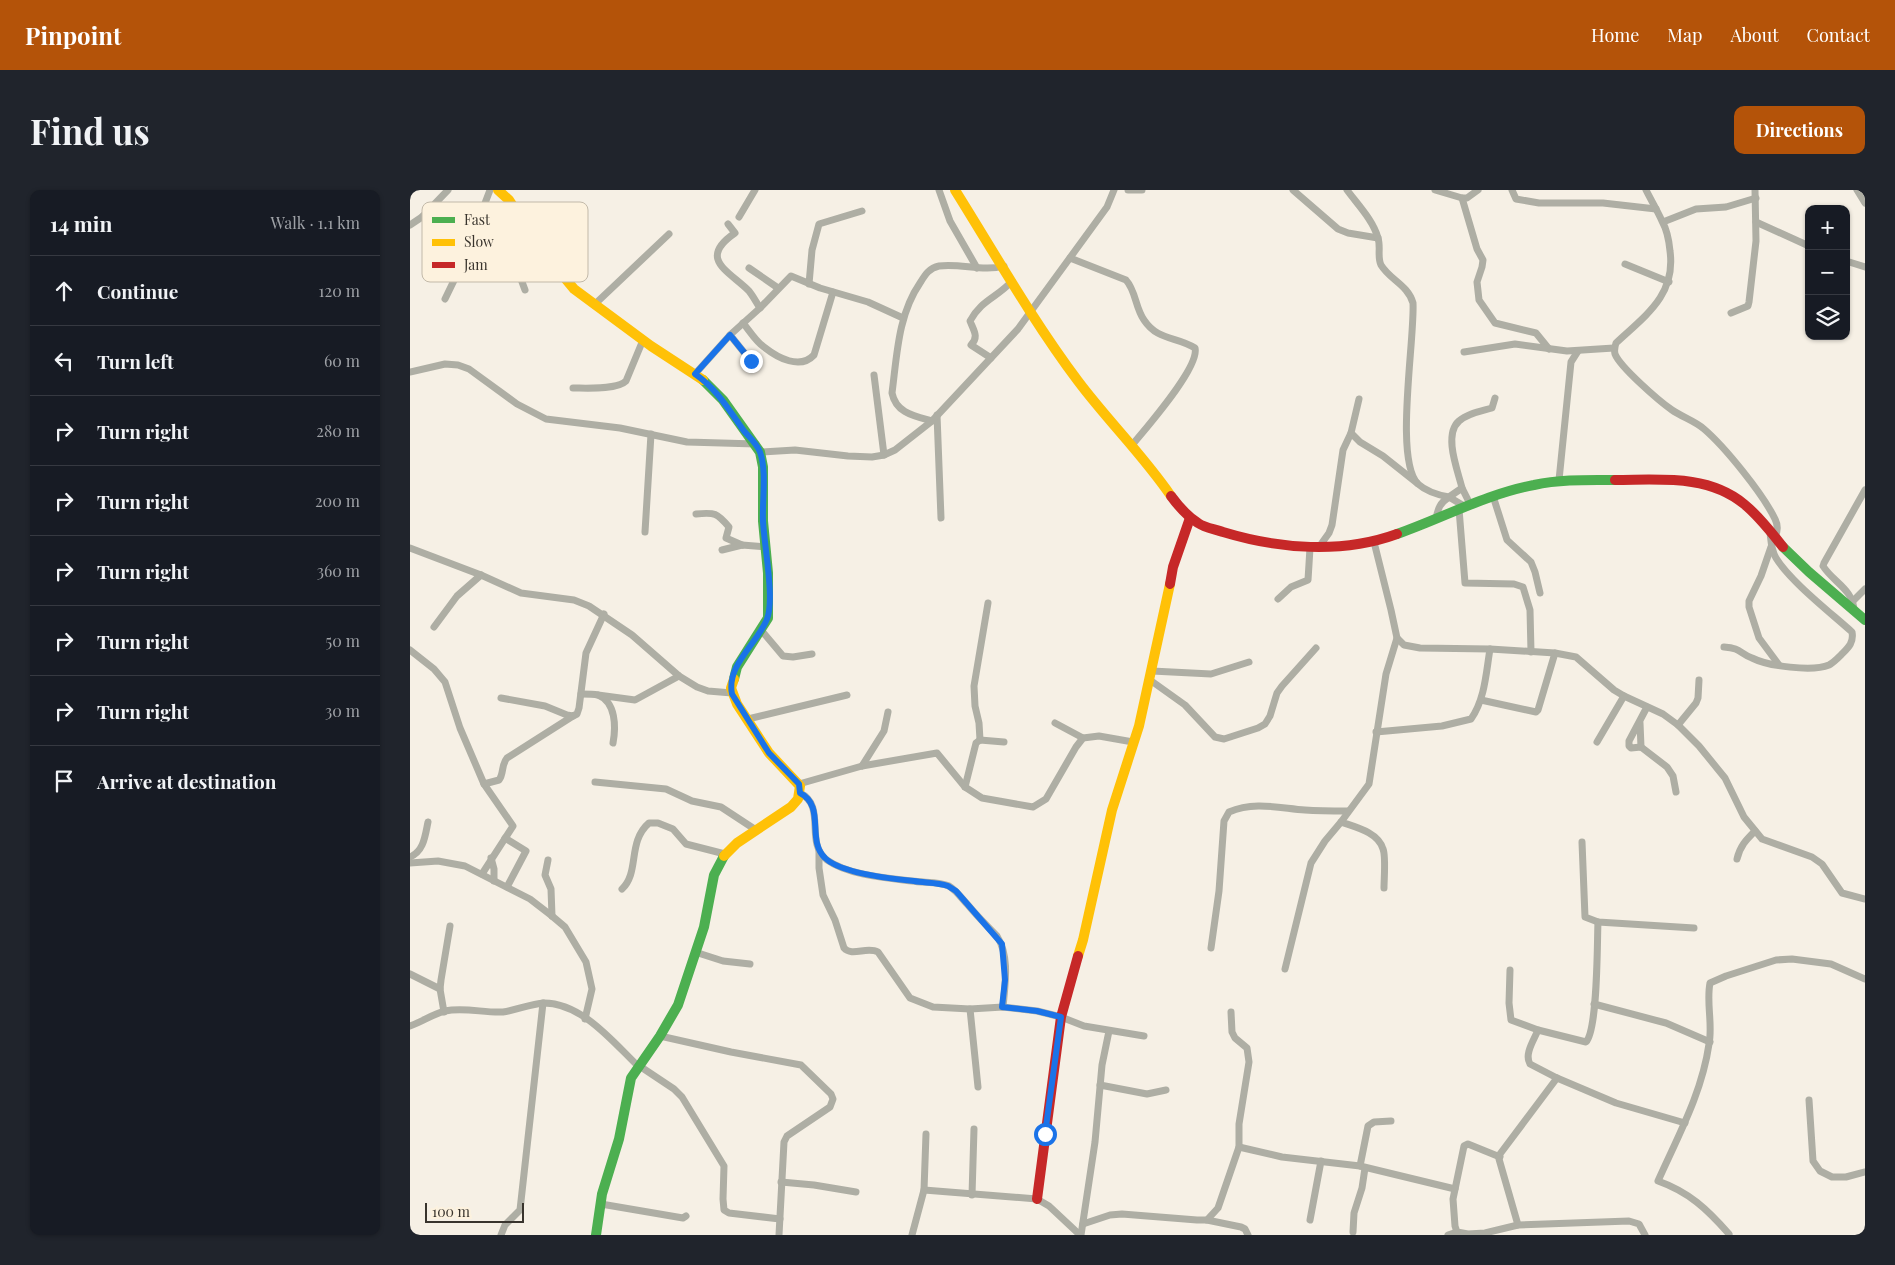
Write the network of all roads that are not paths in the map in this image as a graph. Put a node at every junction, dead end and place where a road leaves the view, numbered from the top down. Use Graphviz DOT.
graph roads {
  1 [pos="448,190"];
  2 [pos="490,190"];
  3 [pos="498,190"];
  4 [pos="755,190"];
  5 [pos="939,190"];
  6 [pos="955,190"];
  7 [pos="1114,190"];
  8 [pos="1128,190"];
  9 [pos="1142,190"];
  10 [pos="1293,190"];
  11 [pos="1346,190"];
  12 [pos="1435,190"];
  13 [pos="1478,190"];
  14 [pos="1512,190"];
  15 [pos="1646,190"];
  16 [pos="1857,190"];
  17 [pos="1755,194"];
  18 [pos="1462,198"];
  19 [pos="436,202"];
  20 [pos="485,202"];
  21 [pos="510,202"];
  22 [pos="1865,203"];
  23 [pos="1656,209"];
  24 [pos="862,211"];
  25 [pos="739,216"];
  26 [pos="422,217"];
  27 [pos="1663,222"];
  28 [pos="1756,222"];
  29 [pos="728,224"];
  30 [pos="410,225"];
  31 [pos="669,234"];
  32 [pos="1378,238"];
  33 [pos="1805,244"];
  34 [pos="1070,258"];
  35 [pos="1850,262"];
  36 [pos="1625,264"];
  37 [pos="1004,266"];
  38 [pos="749,268"];
  39 [pos="977,268"];
  40 [pos="1865,268"];
  41 [pos="1012,281"];
  42 [pos="453,282"];
  43 [pos="522,282"];
  44 [pos="568,282"];
  45 [pos="1669,282"];
  46 [pos="809,284"];
  47 [pos="778,288"];
  48 [pos="525,290"];
  49 [pos="833,292"];
  50 [pos="445,299"];
  51 [pos="594,305"];
  52 [pos="760,308"];
  53 [pos="1031,312"];
  54 [pos="1731,312"];
  55 [pos="902,318"];
  56 [pos="743,323"];
  57 [pos="730,335"];
  58 [pos="643,340"];
  59 [pos="1614,348"];
  60 [pos="1549,349"];
  61 [pos="1578,351"];
  62 [pos="1464,352"];
  63 [pos="991,358"];
  64 [pos="751,361"];
  65 [pos="410,372"];
  66 [pos="695,374"];
  67 [pos="874,376"];
  68 [pos="573,388"];
  69 [pos="1495,398"];
  70 [pos="1359,399"];
  71 [pos="934,418"];
  72 [pos="1351,432"];
  73 [pos="651,434"];
  74 [pos="1133,444"];
  75 [pos="758,448"];
  76 [pos="884,455"];
  77 [pos="1559,480"];
  78 [pos="1417,483"];
  79 [pos="1462,488"];
  80 [pos="1865,490"];
  81 [pos="1493,496"];
  82 [pos="1449,497"];
  83 [pos="1464,506"];
  84 [pos="696,514"];
  85 [pos="941,518"];
  86 [pos="1190,518"];
  87 [pos="1436,519"];
  88 [pos="646,532"];
  89 [pos="1772,538"];
  90 [pos="1374,542"];
  91 [pos="742,545"];
  92 [pos="766,547"];
  93 [pos="1315,547"];
  94 [pos="410,548"];
  95 [pos="722,550"];
  96 [pos="481,575"];
  97 [pos="1865,589"];
  98 [pos="1540,593"];
  99 [pos="1278,599"];
  100 [pos="988,603"];
  101 [pos="1853,606"];
  102 [pos="604,614"];
  103 [pos="1865,620"];
  104 [pos="434,627"];
  105 [pos="762,630"];
  106 [pos="1396,638"];
  107 [pos="1724,647"];
  108 [pos="1316,648"];
  109 [pos="1490,649"];
  110 [pos="410,650"];
  111 [pos="1531,652"];
  112 [pos="1556,653"];
  113 [pos="812,654"];
  114 [pos="1249,662"];
  115 [pos="1779,665"];
  116 [pos="1151,675"];
  117 [pos="679,676"];
  118 [pos="1699,680"];
  119 [pos="581,694"];
  120 [pos="732,694"];
  121 [pos="598,695"];
  122 [pos="847,695"];
  123 [pos="1624,696"];
  124 [pos="501,698"];
  125 [pos="1480,700"];
  126 [pos="1647,707"];
  127 [pos="888,712"];
  128 [pos="573,716"];
  129 [pos="748,719"];
  130 [pos="1640,721"];
  131 [pos="1055,723"];
  132 [pos="1678,725"];
  133 [pos="1376,732"];
  134 [pos="1083,738"];
  135 [pos="980,740"];
  136 [pos="1004,742"];
  137 [pos="1133,742"];
  138 [pos="1597,742"];
  139 [pos="613,743"];
  140 [pos="1641,747"];
  141 [pos="862,766"];
  142 [pos="595,782"];
  143 [pos="484,784"];
  144 [pos="965,787"];
  145 [pos="800,788"];
  146 [pos="1676,792"];
  147 [pos="1348,811"];
  148 [pos="428,822"];
  149 [pos="1341,822"];
  150 [pos="756,830"];
  151 [pos="1755,830"];
  152 [pos="505,838"];
  153 [pos="1582,842"];
  154 [pos="819,851"];
  155 [pos="725,854"];
  156 [pos="410,857"];
  157 [pos="492,858"];
  158 [pos="1737,859"];
  159 [pos="548,860"];
  160 [pos="410,864"];
  161 [pos="482,874"];
  162 [pos="494,881"];
  163 [pos="508,887"];
  164 [pos="1384,888"];
  165 [pos="622,889"];
  166 [pos="1865,899"];
  167 [pos="552,916"];
  168 [pos="1598,922"];
  169 [pos="450,926"];
  170 [pos="1694,928"];
  171 [pos="1211,948"];
  172 [pos="695,952"];
  173 [pos="750,964"];
  174 [pos="1285,969"];
  175 [pos="1510,970"];
  176 [pos="410,974"];
  177 [pos="1865,979"];
  178 [pos="440,989"];
  179 [pos="543,1003"];
  180 [pos="1594,1004"];
  181 [pos="1002,1007"];
  182 [pos="970,1009"];
  183 [pos="444,1012"];
  184 [pos="1231,1012"];
  185 [pos="1061,1017"];
  186 [pos="585,1019"];
  187 [pos="410,1026"];
  188 [pos="1538,1030"];
  189 [pos="1108,1031"];
  190 [pos="660,1036"];
  191 [pos="1144,1036"];
  192 [pos="1710,1042"];
  193 [pos="638,1066"];
  194 [pos="1557,1078"];
  195 [pos="1100,1085"];
  196 [pos="978,1087"];
  197 [pos="1166,1090"];
  198 [pos="1809,1100"];
  199 [pos="1391,1120"];
  200 [pos="1686,1123"];
  201 [pos="974,1129"];
  202 [pos="926,1134"];
  203 [pos="1239,1147"];
  204 [pos="1500,1157"];
  205 [pos="1321,1161"];
  206 [pos="1362,1167"];
  207 [pos="1865,1172"];
  208 [pos="781,1182"];
  209 [pos="1455,1189"];
  210 [pos="924,1190"];
  211 [pos="856,1192"];
  212 [pos="972,1195"];
  213 [pos="1036,1199"];
  214 [pos="601,1204"];
  215 [pos="686,1216"];
  216 [pos="780,1219"];
  217 [pos="1207,1220"];
  218 [pos="1310,1220"];
  219 [pos="1083,1224"];
  220 [pos="1518,1225"];
  221 [pos="1353,1232"];
  222 [pos="1457,1232"];
  223 [pos="1729,1234"];
  224 [pos="501,1235"];
  225 [pos="596,1235"];
  226 [pos="779,1235"];
  227 [pos="912,1235"];
  228 [pos="1081,1235"];
  229 [pos="1248,1235"];
  230 [pos="1448,1235"];
  231 [pos="1645,1235"];
  1 -- 19 [label="street"];
  2 -- 20 [label="street"];
  3 -- 21 [label="street"];
  4 -- 25 [label="street"];
  5 -- 39 [label="street"];
  6 -- 37 [label="street"];
  7 -- 34 [label="street"];
  8 -- 9 [label="street"];
  10 -- 32 [label="street"];
  11 -- 32 [label="street"];
  12 -- 18 [label="street"];
  13 -- 18 [label="street"];
  14 -- 23 [label="street"];
  15 -- 23 [label="street"];
  16 -- 22 [label="street"];
  17 -- 27 [label="street"];
  17 -- 28 [label="street"];
  18 -- 60 [label="street"];
  23 -- 27 [label="street"];
  24 -- 46 [label="street"];
  26 -- 30 [label="street"];
  27 -- 45 [label="street"];
  28 -- 33 [label="street"];
  28 -- 54 [label="street"];
  29 -- 52 [label="street"];
  31 -- 51 [label="street"];
  32 -- 78 [label="street"];
  34 -- 53 [label="street"];
  34 -- 74 [label="street"];
  35 -- 40 [label="street"];
  36 -- 45 [label="street"];
  37 -- 39 [label="street"];
  37 -- 41 [label="street"];
  38 -- 47 [label="street"];
  39 -- 55 [label="street"];
  41 -- 53 [label="street"];
  41 -- 63 [label="street"];
  42 -- 50 [label="street"];
  43 -- 48 [label="street"];
  44 -- 51 [label="street"];
  45 -- 59 [label="street"];
  46 -- 47 [label="street"];
  46 -- 49 [label="street"];
  47 -- 52 [label="street"];
  49 -- 55 [label="street"];
  49 -- 56 [label="street"];
  51 -- 58 [label="street"];
  52 -- 56 [label="street"];
  53 -- 63 [label="street"];
  53 -- 74 [label="street"];
  55 -- 71 [label="street"];
  56 -- 57 [label="street"];
  57 -- 64 [label="street"];
  57 -- 66 [label="street"];
  58 -- 66 [label="street"];
  58 -- 68 [label="street"];
  59 -- 61 [label="street"];
  59 -- 89 [label="street"];
  60 -- 61 [label="street"];
  60 -- 62 [label="street"];
  61 -- 77 [label="street"];
  63 -- 71 [label="street"];
  65 -- 73 [label="street"];
  66 -- 75 [label="street"];
  67 -- 76 [label="street"];
  69 -- 79 [label="street"];
  70 -- 72 [label="street"];
  71 -- 76 [label="street"];
  71 -- 85 [label="street"];
  72 -- 78 [label="street"];
  72 -- 93 [label="street"];
  73 -- 75 [label="street"];
  73 -- 88 [label="street"];
  74 -- 86 [label="street"];
  75 -- 76 [label="street"];
  75 -- 92 [label="street"];
  77 -- 81 [label="street"];
  77 -- 89 [label="street"];
  78 -- 82 [label="street"];
  79 -- 82 [label="street"];
  79 -- 83 [label="street"];
  80 -- 101 [label="street"];
  81 -- 83 [label="street"];
  81 -- 98 [label="street"];
  82 -- 83 [label="street"];
  82 -- 87 [label="street"];
  83 -- 87 [label="street"];
  83 -- 111 [label="street"];
  84 -- 91 [label="street"];
  86 -- 93 [label="street"];
  86 -- 116 [label="street"];
  87 -- 90 [label="street"];
  89 -- 101 [label="street"];
  89 -- 115 [label="street"];
  89 -- 115 [label="street"];
  90 -- 93 [label="street"];
  90 -- 106 [label="street"];
  91 -- 92 [label="street"];
  91 -- 95 [label="street"];
  92 -- 105 [label="street"];
  93 -- 99 [label="street"];
  94 -- 96 [label="street"];
  96 -- 102 [label="street"];
  96 -- 104 [label="street"];
  97 -- 101 [label="street"];
  100 -- 135 [label="street"];
  101 -- 103 [label="street"];
  102 -- 117 [label="street"];
  102 -- 119 [label="street"];
  105 -- 113 [label="street"];
  105 -- 120 [label="street"];
  106 -- 109 [label="street"];
  106 -- 133 [label="street"];
  107 -- 115 [label="street"];
  108 -- 116 [label="street"];
  109 -- 111 [label="street"];
  109 -- 125 [label="street"];
  110 -- 143 [label="street"];
  111 -- 112 [label="street"];
  112 -- 123 [label="street"];
  112 -- 125 [label="street"];
  114 -- 116 [label="street"];
  116 -- 137 [label="street"];
  117 -- 120 [label="street"];
  117 -- 121 [label="street"];
  118 -- 132 [label="street"];
  119 -- 121 [label="street"];
  119 -- 128 [label="street"];
  120 -- 129 [label="street"];
  121 -- 139 [label="street"];
  122 -- 129 [label="street"];
  123 -- 126 [label="street"];
  123 -- 138 [label="street"];
  124 -- 128 [label="street"];
  125 -- 133 [label="street"];
  126 -- 130 [label="street"];
  126 -- 132 [label="street"];
  127 -- 141 [label="street"];
  128 -- 143 [label="street"];
  129 -- 145 [label="street"];
  130 -- 140 [label="street"];
  130 -- 140 [label="street"];
  131 -- 134 [label="street"];
  132 -- 151 [label="street"];
  133 -- 147 [label="street"];
  134 -- 137 [label="street"];
  134 -- 144 [label="street"];
  135 -- 136 [label="street"];
  135 -- 144 [label="street"];
  137 -- 185 [label="street"];
  140 -- 146 [label="street"];
  141 -- 144 [label="street"];
  141 -- 145 [label="street"];
  142 -- 150 [label="street"];
  143 -- 152 [label="street"];
  145 -- 150 [label="street"];
  145 -- 154 [label="street"];
  147 -- 149 [label="street"];
  147 -- 171 [label="street"];
  148 -- 156 [label="street"];
  149 -- 164 [label="street"];
  149 -- 174 [label="street"];
  150 -- 155 [label="street"];
  151 -- 158 [label="street"];
  151 -- 166 [label="street"];
  152 -- 157 [label="street"];
  152 -- 163 [label="street"];
  153 -- 168 [label="street"];
  154 -- 181 [label="street"];
  154 -- 182 [label="street"];
  155 -- 165 [label="street"];
  155 -- 172 [label="street"];
  157 -- 161 [label="street"];
  157 -- 162 [label="street"];
  159 -- 167 [label="street"];
  160 -- 161 [label="street"];
  161 -- 162 [label="street"];
  162 -- 163 [label="street"];
  163 -- 167 [label="street"];
  167 -- 186 [label="street"];
  168 -- 170 [label="street"];
  168 -- 180 [label="street"];
  169 -- 178 [label="street"];
  172 -- 173 [label="street"];
  172 -- 190 [label="street"];
  175 -- 188 [label="street"];
  176 -- 178 [label="street"];
  177 -- 192 [label="street"];
  178 -- 183 [label="street"];
  179 -- 183 [label="street"];
  179 -- 186 [label="street"];
  179 -- 224 [label="street"];
  180 -- 188 [label="street"];
  180 -- 192 [label="street"];
  181 -- 182 [label="street"];
  181 -- 185 [label="street"];
  182 -- 196 [label="street"];
  183 -- 187 [label="street"];
  184 -- 203 [label="street"];
  185 -- 189 [label="street"];
  185 -- 213 [label="street"];
  186 -- 193 [label="street"];
  188 -- 194 [label="street"];
  189 -- 191 [label="street"];
  189 -- 195 [label="street"];
  190 -- 193 [label="street"];
  190 -- 208 [label="street"];
  192 -- 200 [label="street"];
  193 -- 214 [label="street"];
  193 -- 216 [label="street"];
  194 -- 200 [label="street"];
  194 -- 204 [label="street"];
  195 -- 197 [label="street"];
  195 -- 219 [label="street"];
  198 -- 207 [label="street"];
  199 -- 206 [label="street"];
  200 -- 223 [label="street"];
  201 -- 212 [label="street"];
  202 -- 210 [label="street"];
  203 -- 205 [label="street"];
  203 -- 217 [label="street"];
  204 -- 209 [label="street"];
  204 -- 220 [label="street"];
  205 -- 206 [label="street"];
  205 -- 218 [label="street"];
  206 -- 209 [label="street"];
  206 -- 221 [label="street"];
  208 -- 211 [label="street"];
  208 -- 216 [label="street"];
  209 -- 222 [label="street"];
  210 -- 212 [label="street"];
  210 -- 227 [label="street"];
  212 -- 213 [label="street"];
  213 -- 228 [label="street"];
  214 -- 215 [label="street"];
  214 -- 225 [label="street"];
  216 -- 226 [label="street"];
  217 -- 219 [label="street"];
  217 -- 229 [label="street"];
  219 -- 228 [label="street"];
  220 -- 222 [label="street"];
  220 -- 231 [label="street"];
  222 -- 230 [label="street"];
}
